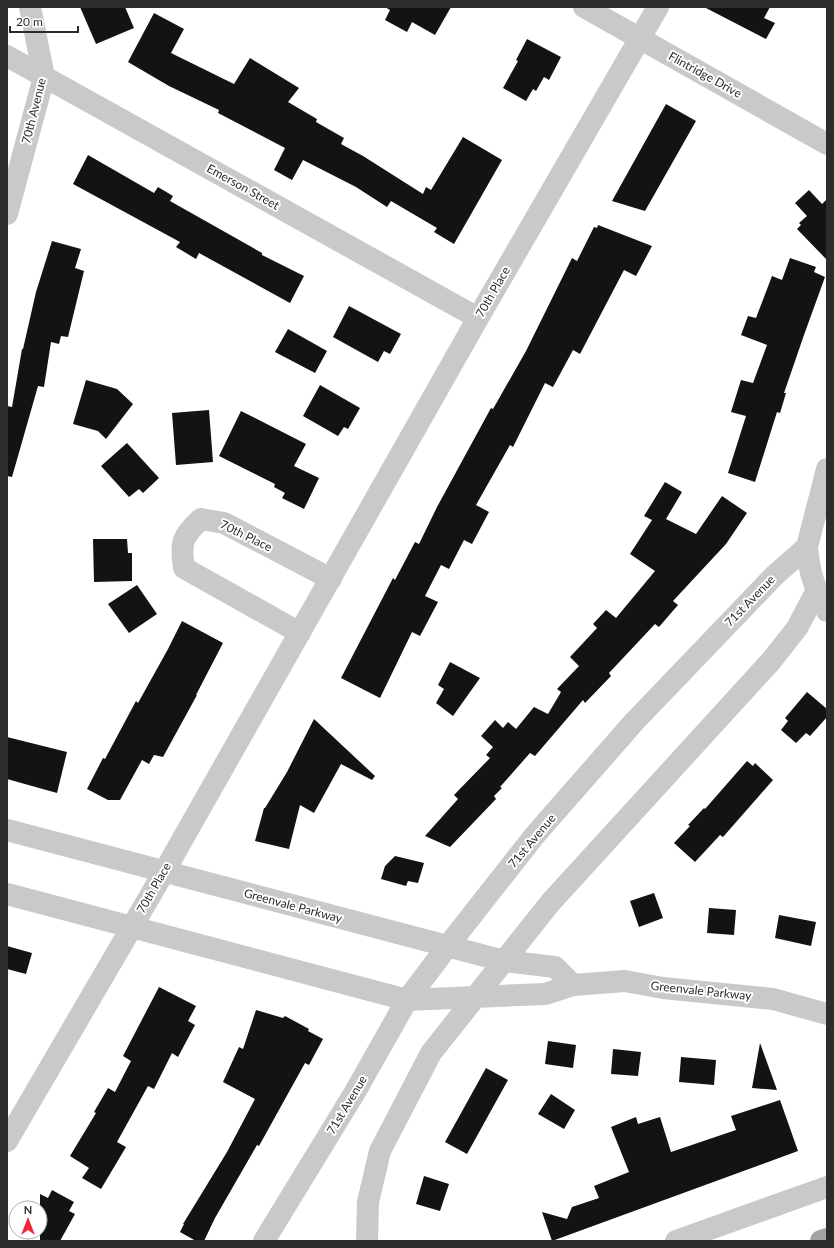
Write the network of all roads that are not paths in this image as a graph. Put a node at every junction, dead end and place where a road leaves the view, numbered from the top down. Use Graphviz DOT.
graph roads {
  1 [pos="30,7"];
  2 [pos="584,7"];
  3 [pos="658,7"];
  4 [pos="640,39"];
  5 [pos="7,56"];
  6 [pos="44,76"];
  7 [pos="827,144"];
  8 [pos="7,214"];
  9 [pos="478,318"];
  10 [pos="827,469"];
  11 [pos="807,547"];
  12 [pos="331,579"];
  13 [pos="816,592"];
  14 [pos="827,611"];
  15 [pos="300,633"];
  16 [pos="7,830"];
  17 [pos="164,872"];
  18 [pos="7,894"];
  19 [pos="131,928"];
  20 [pos="447,947"];
  21 [pos="504,961"];
  22 [pos="573,985"];
  23 [pos="476,996"];
  24 [pos="407,1000"];
  25 [pos="827,1014"];
  26 [pos="7,1141"];
  27 [pos="827,1187"];
  28 [pos="827,1239"];
  29 [pos="264,1241"];
  30 [pos="367,1241"];
  31 [pos="676,1241"];
  32 [pos="821,1241"];
  1 -- 6 [label="street, 70th Avenue"];
  2 -- 4 [label="street, Flintridge Drive"];
  3 -- 4 [label="street, 70th Place"];
  4 -- 7 [label="street, Flintridge Drive"];
  4 -- 9 [label="street, 70th Place"];
  5 -- 6 [label="street, Emerson Street"];
  6 -- 8 [label="street, 70th Avenue"];
  6 -- 9 [label="street, Emerson Street"];
  9 -- 12 [label="street, 70th Place"];
  10 -- 11 [label="street"];
  11 -- 13 [label="street"];
  11 -- 20 [label="street, 71st Avenue"];
  12 -- 15 [label="street, 70th Place"];
  12 -- 15 [label="street, 70th Place"];
  13 -- 14 [label="street"];
  13 -- 21 [label="street"];
  15 -- 17 [label="street, 70th Place"];
  16 -- 17 [label="street, Greenvale Parkway"];
  17 -- 19 [label="street, 70th Place"];
  17 -- 20 [label="street, Greenvale Parkway"];
  18 -- 19 [label="street, Greenvale Parkway"];
  19 -- 24 [label="street, Greenvale Parkway"];
  19 -- 26 [label="street, 70th Place"];
  20 -- 21 [label="street, Greenvale Parkway"];
  20 -- 24 [label="street, 71st Avenue"];
  21 -- 22 [label="street, Greenvale Parkway"];
  21 -- 23 [label="street"];
  22 -- 23 [label="street, Greenvale Parkway"];
  22 -- 25 [label="street, Greenvale Parkway"];
  23 -- 24 [label="street, Greenvale Parkway"];
  23 -- 30 [label="street"];
  24 -- 29 [label="street, 71st Avenue"];
  27 -- 31 [label="street"];
  28 -- 32 [label="main road"];
}
